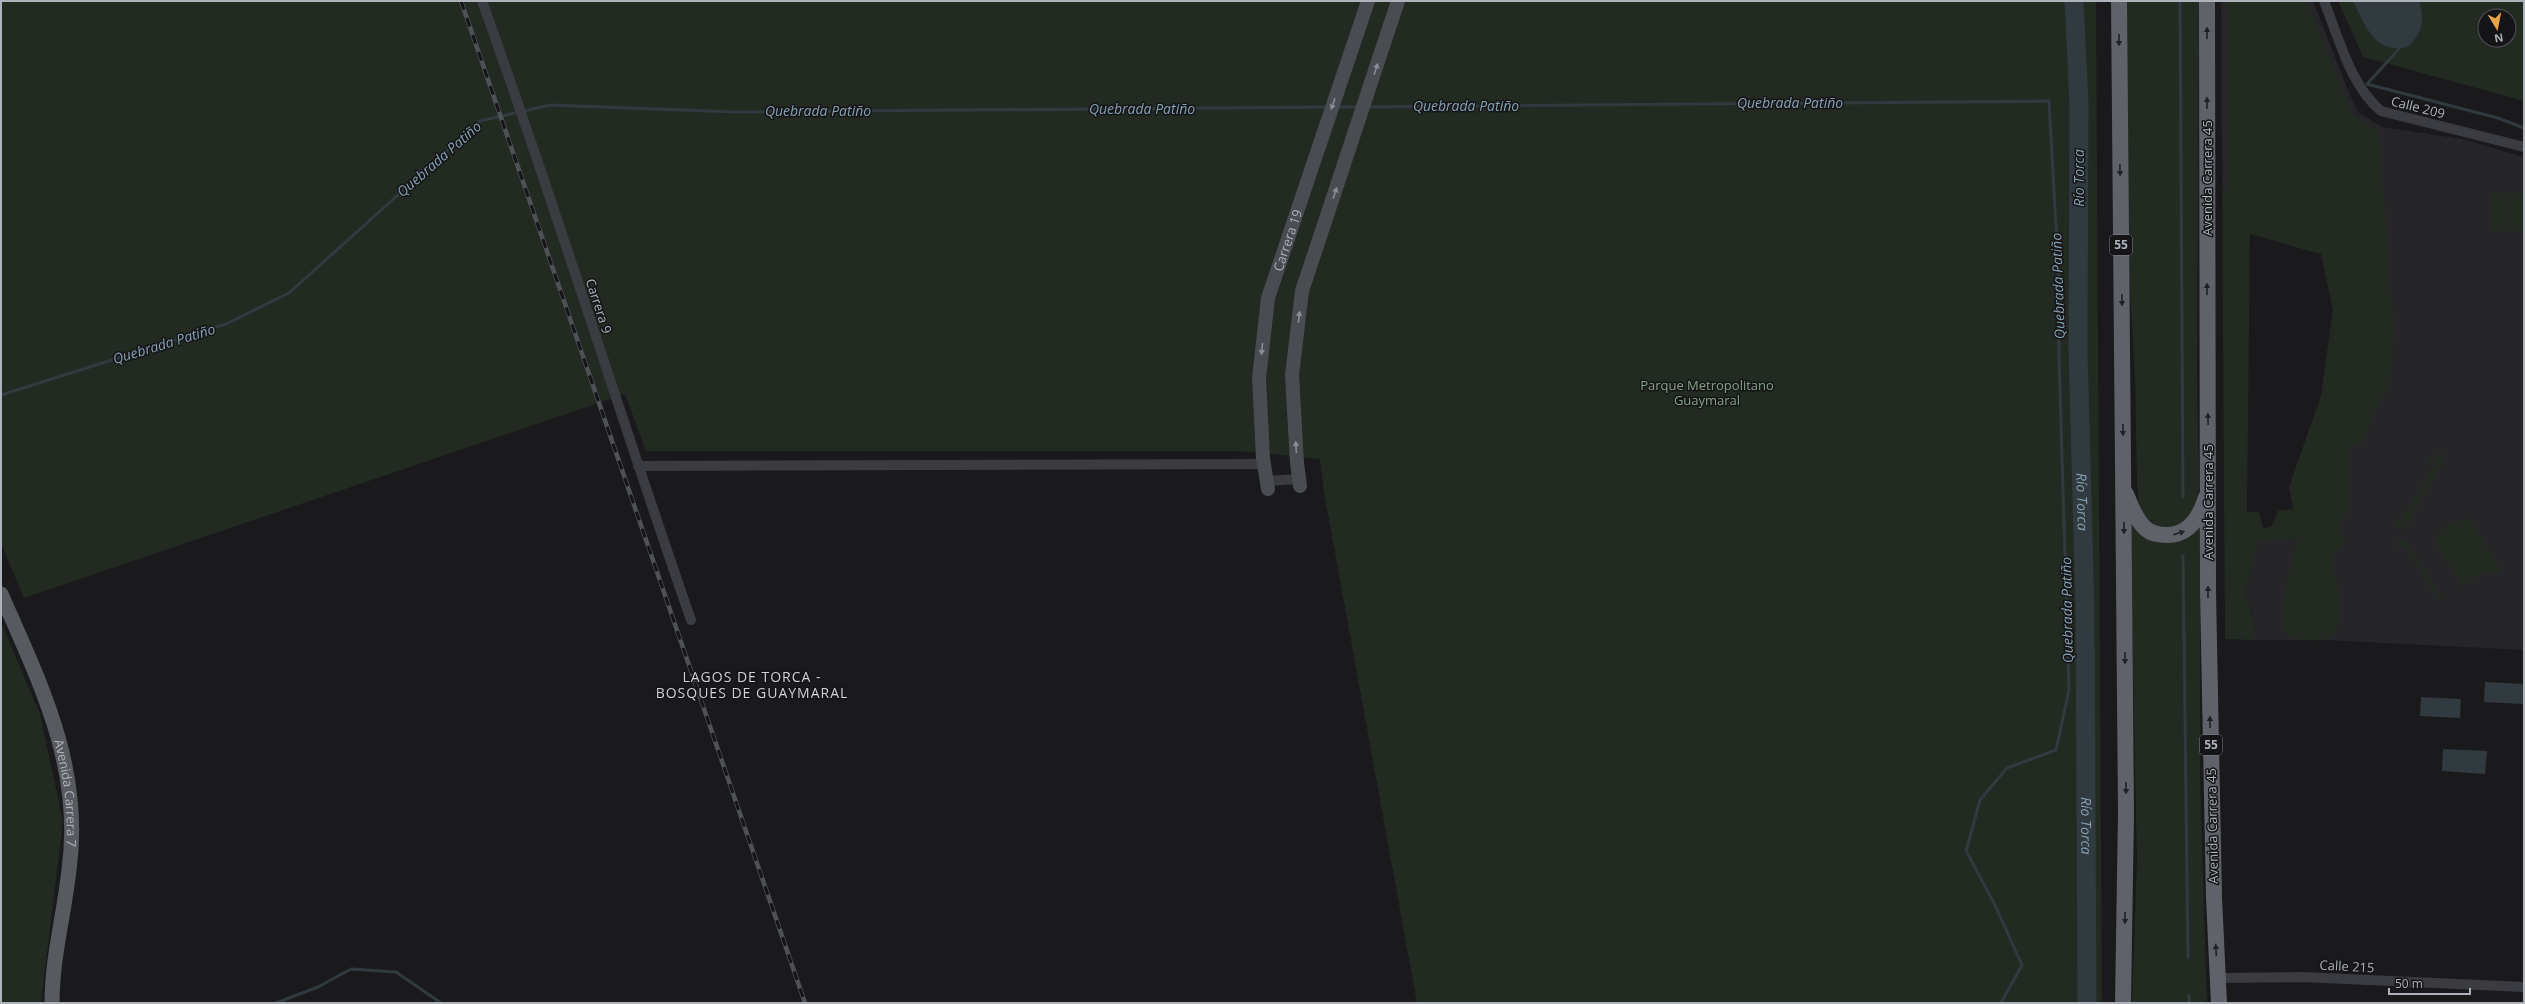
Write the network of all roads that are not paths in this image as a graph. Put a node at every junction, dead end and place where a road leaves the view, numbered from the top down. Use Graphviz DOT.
graph roads {
  1 [pos="482,1"];
  2 [pos="1368,1"];
  3 [pos="1398,1"];
  4 [pos="2119,1"];
  5 [pos="2207,1"];
  6 [pos="2324,1"];
  7 [pos="2524,147"];
  8 [pos="1264,464"];
  9 [pos="638,466"];
  10 [pos="1300,482"];
  11 [pos="1267,485"];
  12 [pos="2209,486"];
  13 [pos="2124,488"];
  14 [pos="1,594"];
  15 [pos="691,620"];
  16 [pos="2217,978"];
  17 [pos="2524,987"];
  18 [pos="52,1003"];
  19 [pos="2123,1003"];
  20 [pos="2218,1003"];
  1 -- 9 [label="street, Carrera 9"];
  2 -- 8 [label="main road, Carrera 19, one-way"];
  10 -- 3 [label="main road, one-way"];
  4 -- 13 [label="highway, 55, one-way"];
  12 -- 5 [label="highway, Avenida Carrera 45 / 55, one-way"];
  6 -- 7 [label="street, Calle 209"];
  8 -- 9 [label="street"];
  8 -- 11 [label="main road, Carrera 19"];
  9 -- 15 [label="street, Carrera 9"];
  10 -- 11 [label="street"];
  13 -- 12 [label="highway, one-way"];
  16 -- 12 [label="highway, Avenida Carrera 45 / 55, one-way"];
  13 -- 19 [label="highway, 55, one-way"];
  14 -- 18 [label="main road, Avenida Carrera 7"];
  16 -- 17 [label="street, Calle 215"];
  16 -- 20 [label="highway, Avenida Carrera 45 / 55"];
}
